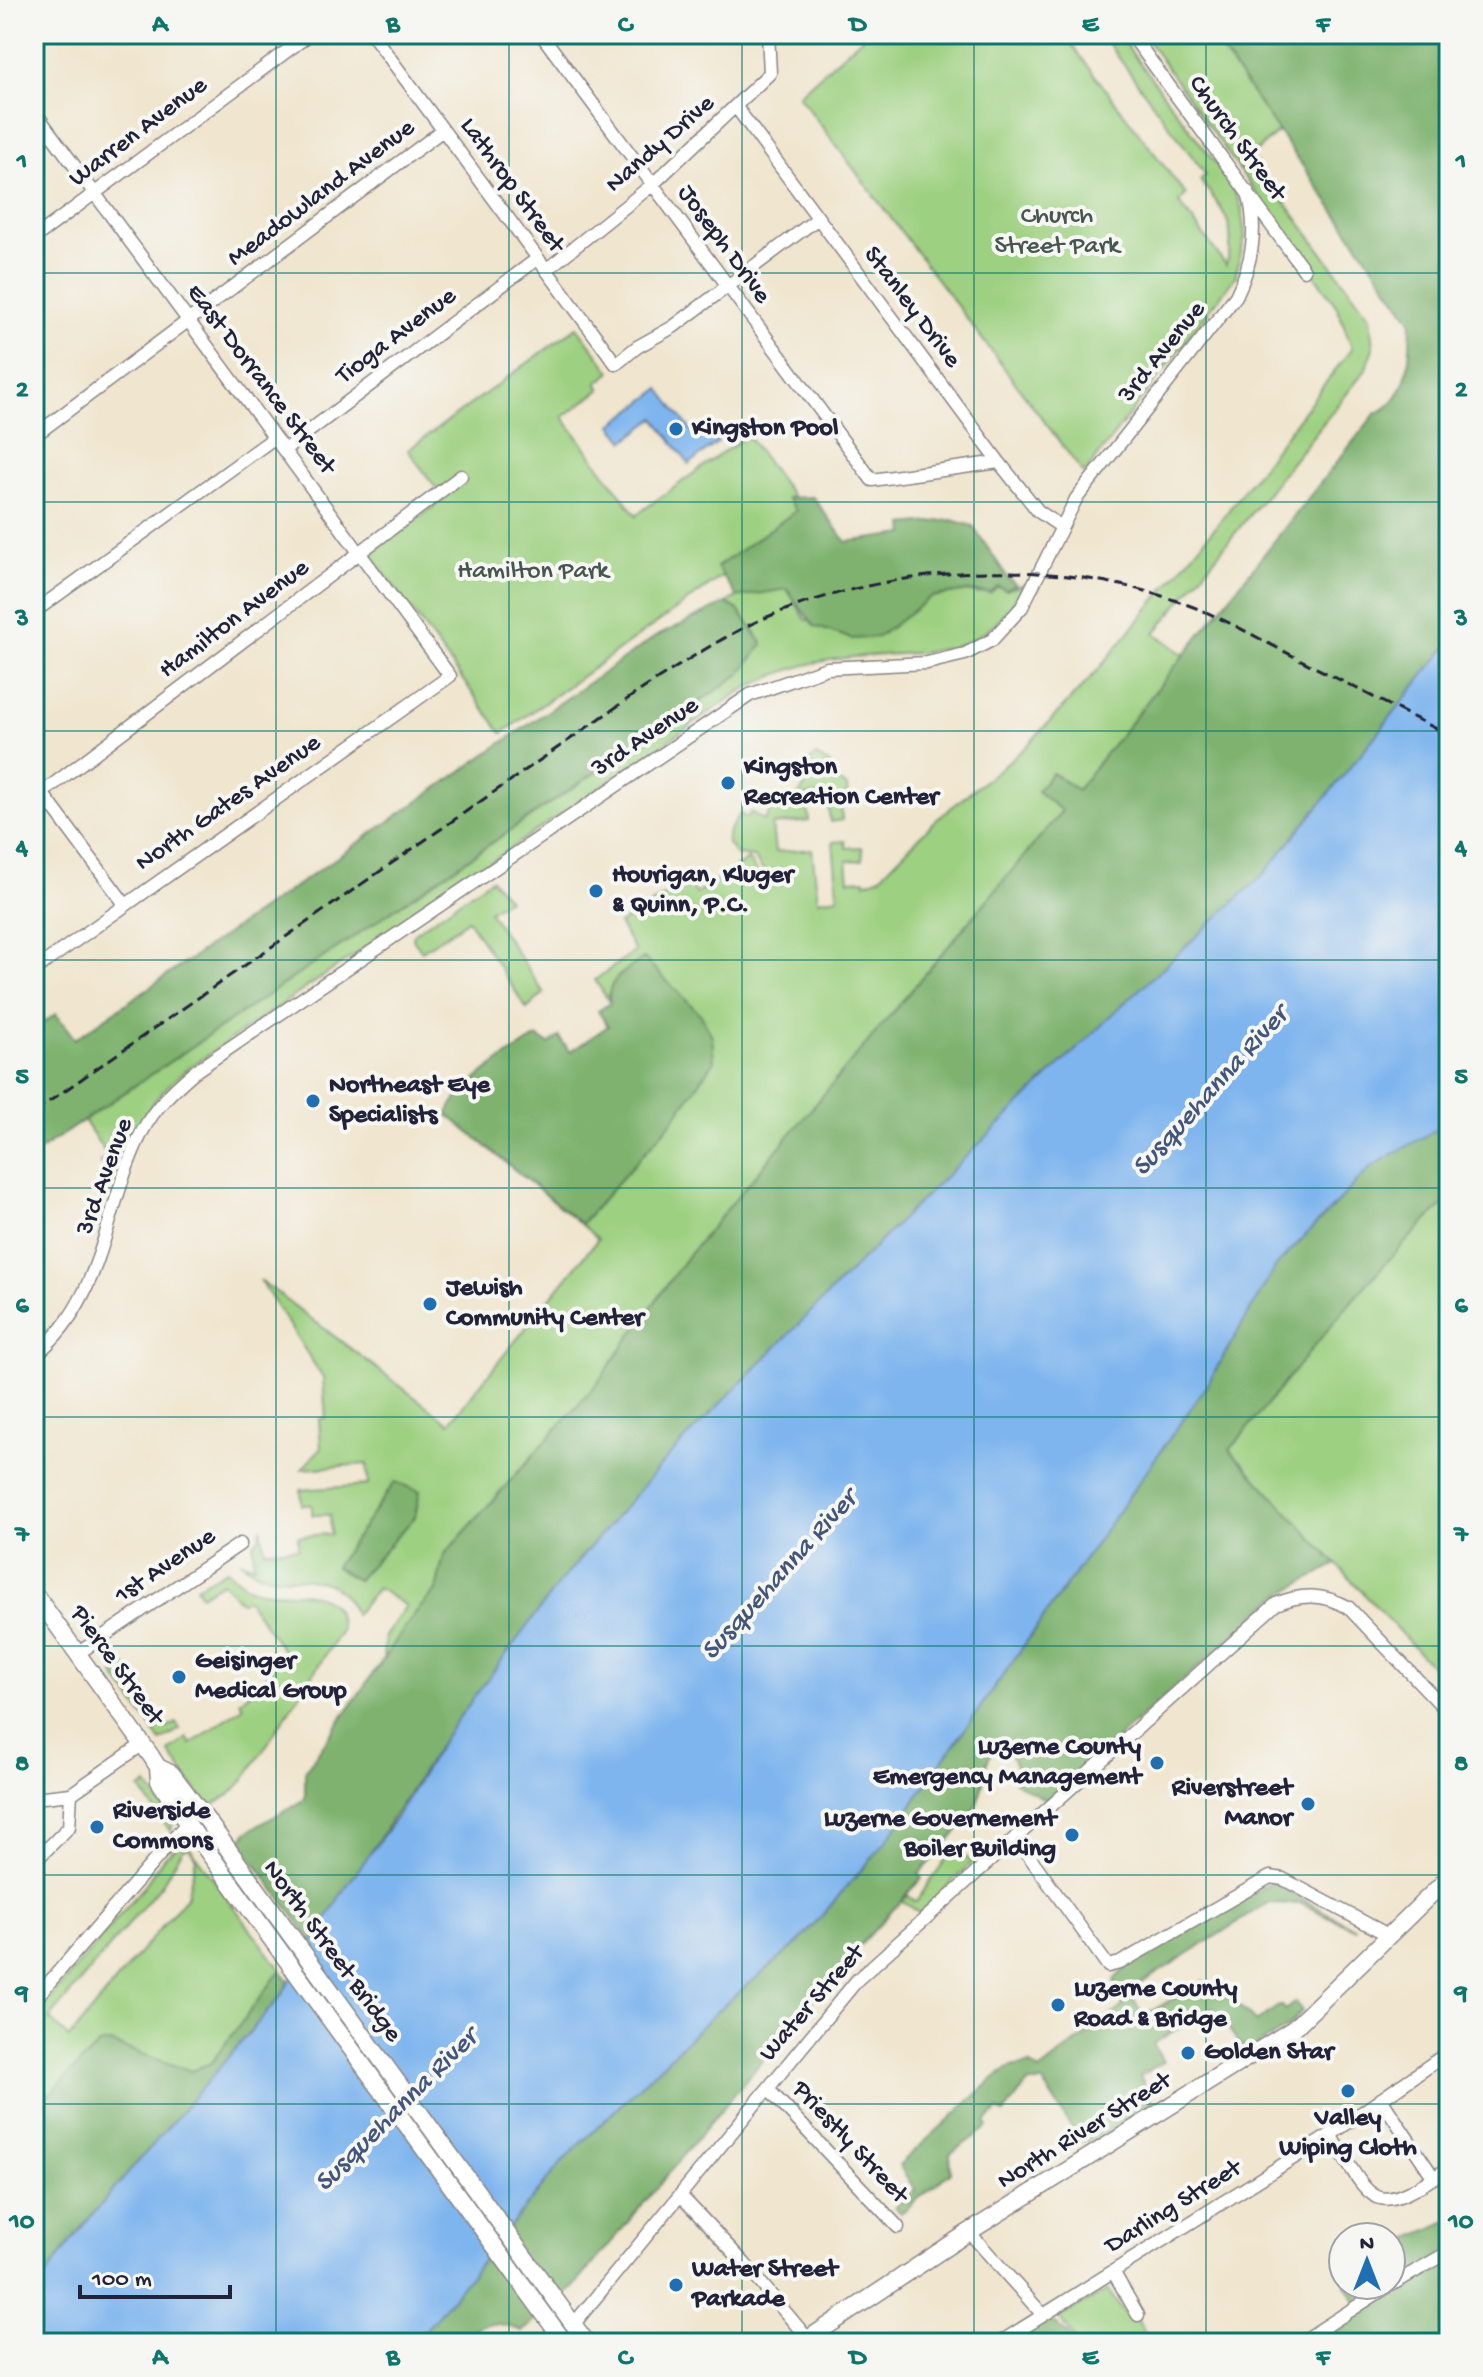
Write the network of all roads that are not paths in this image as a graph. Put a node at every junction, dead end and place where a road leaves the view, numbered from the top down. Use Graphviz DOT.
graph roads {
  1 [pos="310,34"];
  2 [pos="372,34"];
  3 [pos="541,34"];
  4 [pos="768,34"];
  5 [pos="1131,34"];
  6 [pos="736,107"];
  7 [pos="34,111"];
  8 [pos="443,130"];
  9 [pos="652,185"];
  10 [pos="1248,192"];
  11 [pos="95,193"];
  12 [pos="817,219"];
  13 [pos="34,238"];
  14 [pos="537,259"];
  15 [pos="546,270"];
  16 [pos="1304,270"];
  17 [pos="726,287"];
  18 [pos="188,322"];
  19 [pos="34,436"];
  20 [pos="274,438"];
  21 [pos="284,450"];
  22 [pos="999,462"];
  23 [pos="461,476"];
  24 [pos="1060,526"];
  25 [pos="362,553"];
  26 [pos="34,612"];
  27 [pos="450,676"];
  28 [pos="37,791"];
  29 [pos="124,903"];
  30 [pos="34,970"];
  31 [pos="34,1356"];
  32 [pos="240,1544"];
  33 [pos="34,1593"];
  34 [pos="77,1654"];
  35 [pos="1449,1713"];
  36 [pos="143,1744"];
  37 [pos="158,1767"];
  38 [pos="71,1794"];
  39 [pos="34,1798"];
  40 [pos="187,1823"];
  41 [pos="206,1832"];
  42 [pos="1017,1839"];
  43 [pos="34,1862"];
  44 [pos="1449,1877"];
  45 [pos="1390,1936"];
  46 [pos="34,2000"];
  47 [pos="1449,2052"];
  48 [pos="768,2089"];
  49 [pos="1381,2099"];
  50 [pos="1330,2135"];
  51 [pos="1449,2168"];
  52 [pos="1434,2178"];
  53 [pos="680,2195"];
  54 [pos="898,2227"];
  55 [pos="969,2232"];
  56 [pos="1449,2252"];
  57 [pos="518,2264"];
  58 [pos="1114,2273"];
  59 [pos="1407,2276"];
  60 [pos="1366,2301"];
  61 [pos="1043,2315"];
  62 [pos="1138,2315"];
  63 [pos="573,2325"];
  64 [pos="805,2341"];
  65 [pos="565,2343"];
  66 [pos="587,2343"];
  67 [pos="999,2343"];
  68 [pos="1300,2343"];
  1 -- 11 [label="street, Warren Avenue"];
  2 -- 8 [label="street, Lathrop Street"];
  3 -- 9 [label="street, Joseph Drive"];
  4 -- 6 [label="street, Nandy Drive"];
  5 -- 10 [label="street, Church Street"];
  6 -- 9 [label="street, Nandy Drive"];
  6 -- 12 [label="street, Stanley Drive"];
  7 -- 11 [label="street, East Dorrance Street"];
  8 -- 14 [label="street, Lathrop Street"];
  8 -- 18 [label="street, Meadowland Avenue"];
  9 -- 15 [label="street, Nandy Drive"];
  9 -- 17 [label="street, Joseph Drive"];
  10 -- 16 [label="street, Church Street"];
  10 -- 24 [label="street, 3rd Avenue"];
  11 -- 13 [label="street, Warren Avenue"];
  11 -- 18 [label="street, East Dorrance Street"];
  12 -- 17 [label="street"];
  12 -- 22 [label="street, Stanley Drive"];
  14 -- 15 [label="street, Lathrop Street"];
  14 -- 21 [label="street, Tioga Avenue"];
  15 -- 17 [label="street, Lathrop Street"];
  17 -- 22 [label="street, Joseph Drive"];
  18 -- 19 [label="street, Meadowland Avenue"];
  18 -- 20 [label="street, East Dorrance Street"];
  20 -- 21 [label="street, East Dorrance Street"];
  20 -- 26 [label="street"];
  21 -- 25 [label="street, East Dorrance Street"];
  22 -- 24 [label="street, Stanley Drive"];
  23 -- 25 [label="street, Hamilton Avenue"];
  24 -- 31 [label="street, 3rd Avenue"];
  25 -- 27 [label="street, East Dorrance Street"];
  25 -- 28 [label="street, Hamilton Avenue"];
  27 -- 29 [label="street, North Gates Avenue"];
  28 -- 29 [label="street"];
  29 -- 30 [label="street, North Gates Avenue"];
  32 -- 34 [label="street, 1st Avenue"];
  33 -- 34 [label="main road, Pierce Street"];
  34 -- 36 [label="main road, Pierce Street"];
  35 -- 42 [label="street, Water Street"];
  36 -- 37 [label="main road, Pierce Street"];
  36 -- 38 [label="street"];
  37 -- 40 [label="main road, Pierce Street"];
  37 -- 41 [label="main road, Pierce Street"];
  38 -- 39 [label="street"];
  38 -- 43 [label="street"];
  40 -- 41 [label="main road, Pierce Street"];
  40 -- 46 [label="street"];
  41 -- 57 [label="main road, North Street Bridge"];
  42 -- 45 [label="street"];
  42 -- 48 [label="street, Water Street"];
  44 -- 45 [label="main road, North River Street"];
  45 -- 55 [label="main road, North River Street"];
  47 -- 49 [label="street, Darling Street"];
  48 -- 53 [label="street, Water Street"];
  48 -- 54 [label="street, Priestly Street"];
  49 -- 50 [label="street, Darling Street"];
  49 -- 52 [label="street"];
  50 -- 52 [label="street"];
  50 -- 58 [label="street, Darling Street"];
  51 -- 52 [label="street"];
  53 -- 63 [label="street, Water Street"];
  53 -- 64 [label="street"];
  55 -- 61 [label="street"];
  55 -- 64 [label="main road, North River Street"];
  56 -- 59 [label="street"];
  57 -- 63 [label="main road"];
  57 -- 65 [label="main road"];
  58 -- 61 [label="street, Darling Street"];
  58 -- 62 [label="street"];
  60 -- 68 [label="street"];
  61 -- 67 [label="street, Darling Street"];
  63 -- 66 [label="main road"];
}
